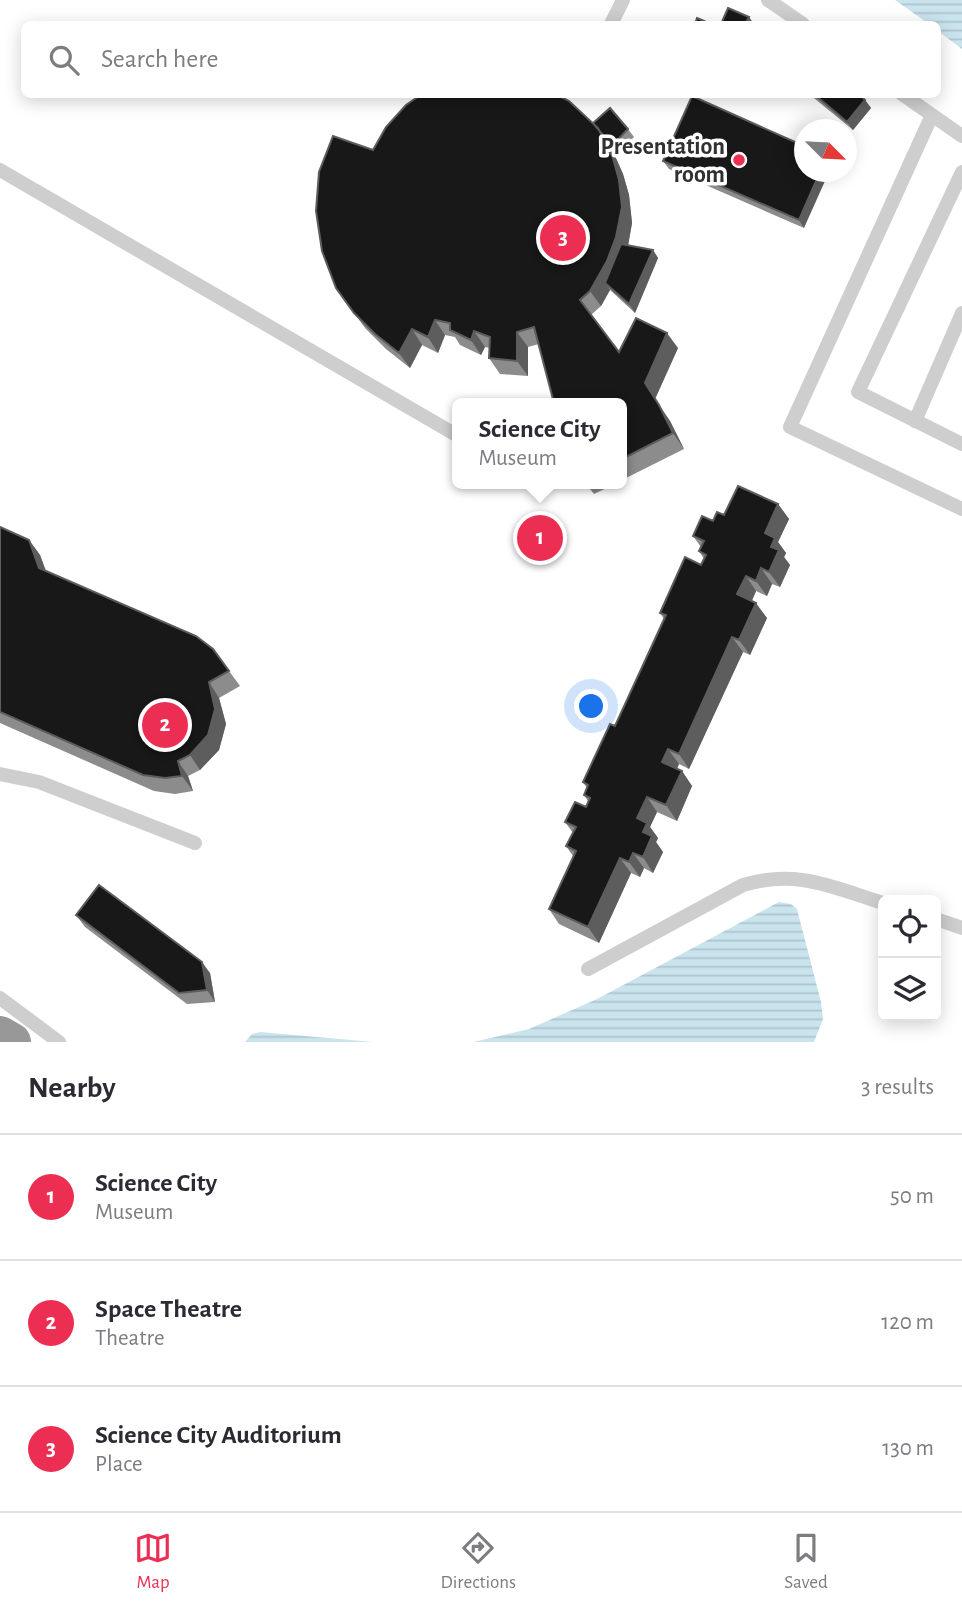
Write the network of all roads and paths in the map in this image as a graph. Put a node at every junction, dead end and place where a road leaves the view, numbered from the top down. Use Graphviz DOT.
graph roads {
  1 [pos="623,0"];
  2 [pos="768,0"];
  3 [pos="612,21"];
  4 [pos="799,21"];
  5 [pos="907,98"];
  6 [pos="932,116"];
  7 [pos="962,136"];
  8 [pos="0,170"];
  9 [pos="962,172"];
  10 [pos="962,313"];
  11 [pos="915,421"];
  12 [pos="452,433"];
  13 [pos="962,444"];
  14 [pos="962,509"];
  15 [pos="0,774"];
  16 [pos="195,843"];
  17 [pos="878,901"];
  18 [pos="941,921"];
  19 [pos="962,927"];
  20 [pos="588,969"];
  21 [pos="0,998"];
  22 [pos="0,1035"];
  23 [pos="12,1042"];
  24 [pos="60,1042"];
  1 -- 3 [label="lane"];
  2 -- 4 [label="lane"];
  5 -- 6 [label="lane"];
  6 -- 7 [label="lane"];
  6 -- 14 [label="lane"];
  8 -- 12 [label="lane"];
  9 -- 11 [label="lane"];
  10 -- 11 [label="lane"];
  11 -- 13 [label="lane"];
  15 -- 16 [label="lane"];
  17 -- 20 [label="lane"];
  18 -- 19 [label="lane"];
  21 -- 24 [label="lane"];
  22 -- 23 [label="highway"];
}
